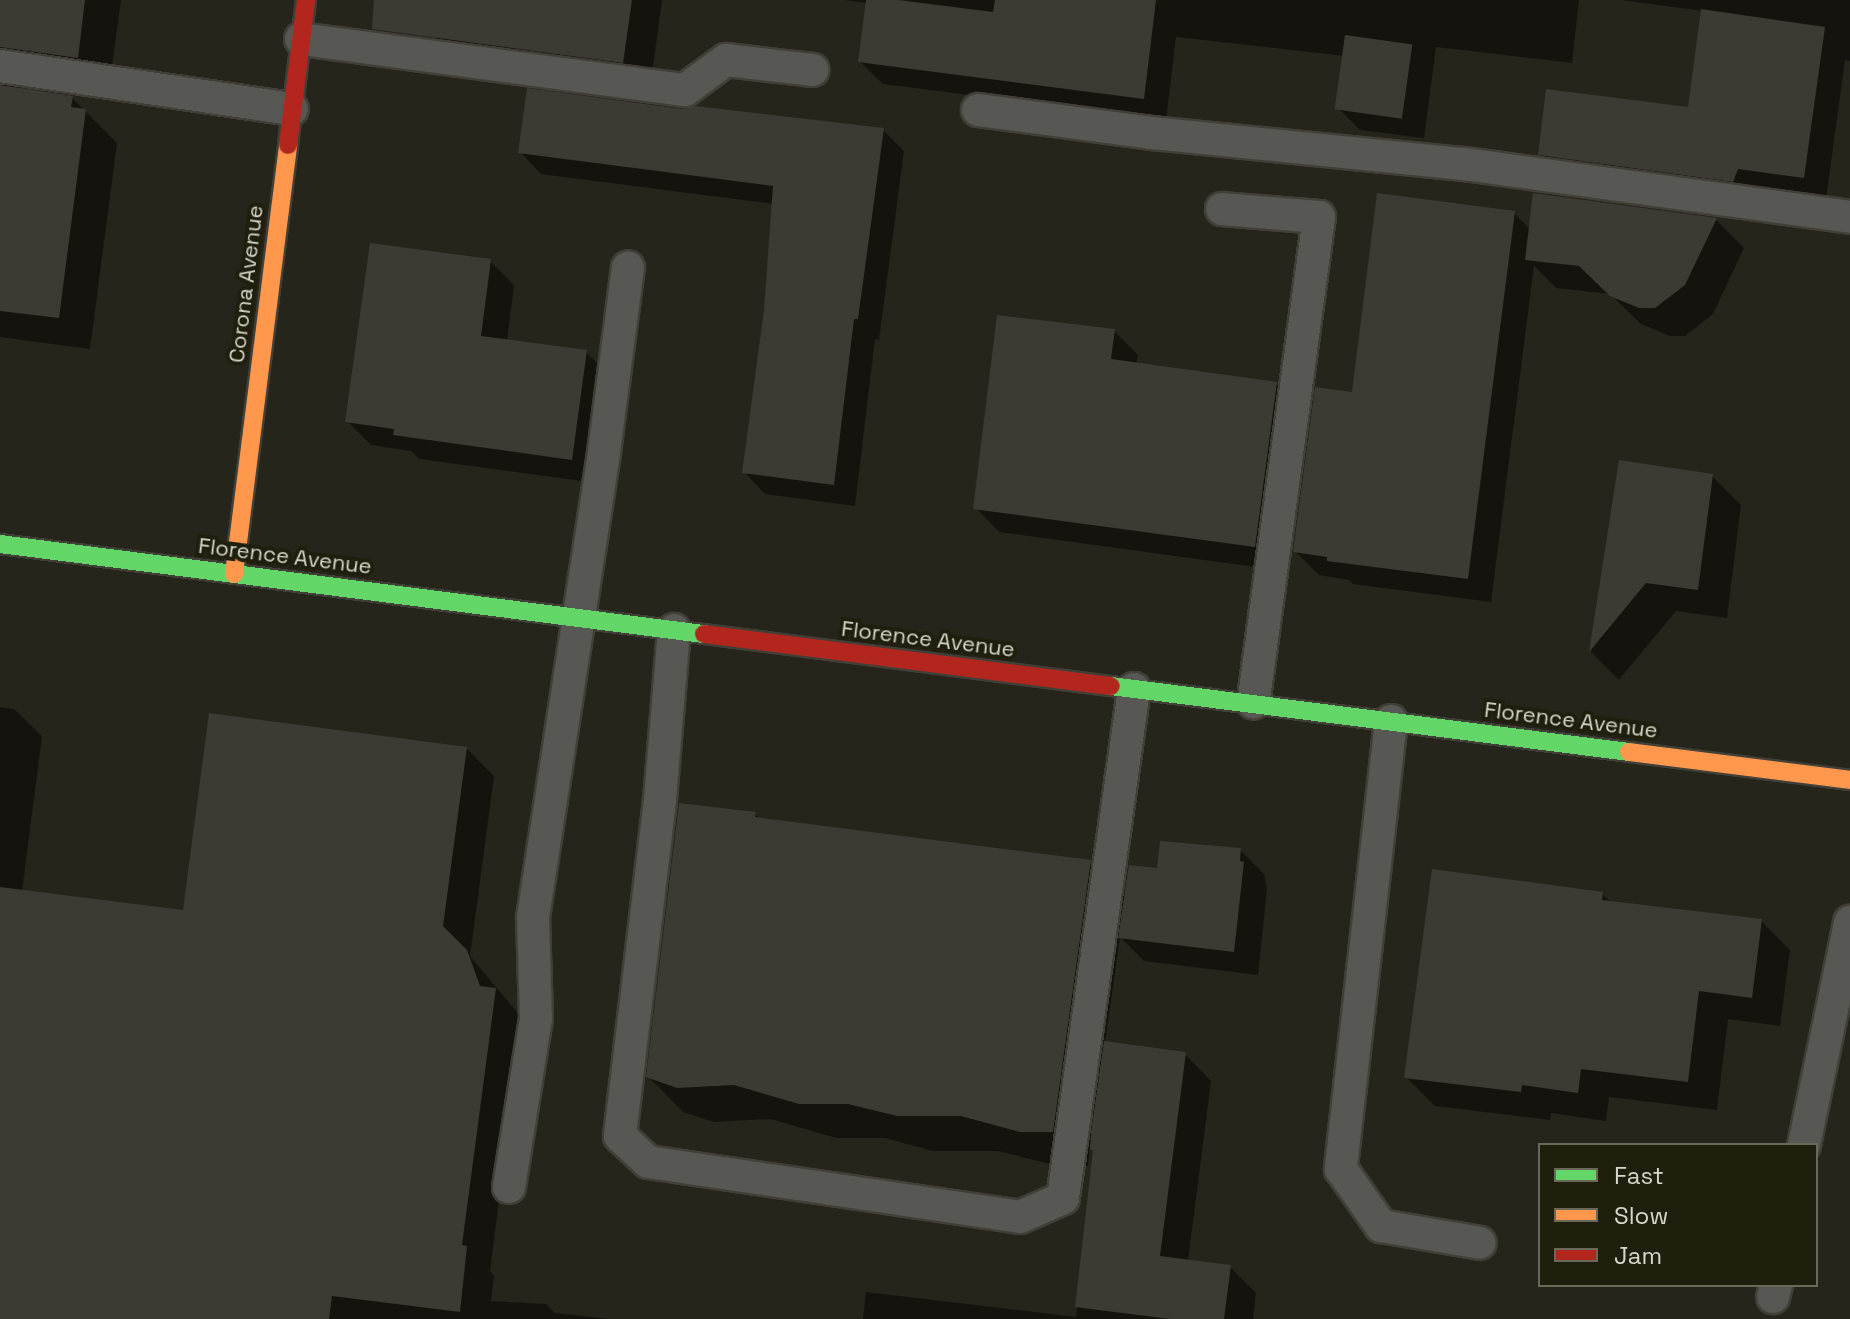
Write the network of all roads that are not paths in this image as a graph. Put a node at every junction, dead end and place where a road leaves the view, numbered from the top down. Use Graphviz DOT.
graph roads {
  1 [pos="306,0"];
  2 [pos="301,39"];
  3 [pos="0,66"];
  4 [pos="812,70"];
  5 [pos="292,109"];
  6 [pos="978,110"];
  7 [pos="1222,209"];
  8 [pos="1850,217"];
  9 [pos="628,268"];
  10 [pos="0,544"];
  11 [pos="234,574"];
  12 [pos="578,618"];
  13 [pos="674,630"];
  14 [pos="1134,689"];
  15 [pos="1253,703"];
  16 [pos="1391,721"];
  17 [pos="1850,780"];
  18 [pos="1850,922"];
  19 [pos="1804,1143"];
  20 [pos="509,1187"];
  21 [pos="1480,1243"];
  1 -- 2 [label="main road, Corona Avenue"];
  2 -- 4 [label="lane"];
  2 -- 5 [label="main road, Corona Avenue"];
  3 -- 5 [label="lane"];
  5 -- 11 [label="main road, Corona Avenue"];
  6 -- 8 [label="lane"];
  7 -- 15 [label="lane"];
  9 -- 12 [label="lane"];
  10 -- 11 [label="main road, Florence Avenue"];
  11 -- 12 [label="main road, Florence Avenue"];
  12 -- 13 [label="main road, Florence Avenue"];
  12 -- 20 [label="lane"];
  13 -- 14 [label="main road, Florence Avenue"];
  13 -- 14 [label="lane"];
  14 -- 15 [label="main road, Florence Avenue"];
  15 -- 16 [label="main road, Florence Avenue"];
  16 -- 17 [label="main road, Florence Avenue"];
  16 -- 21 [label="lane"];
  18 -- 19 [label="lane"];
}
